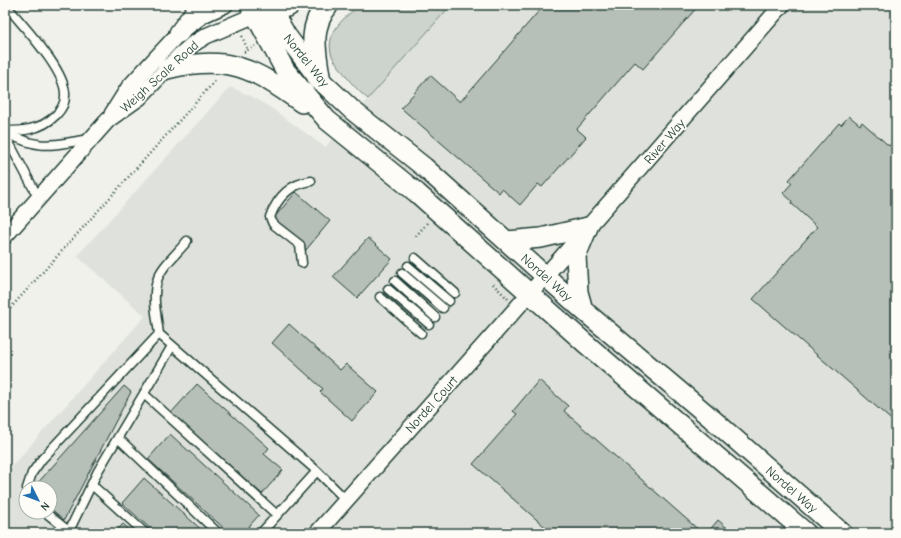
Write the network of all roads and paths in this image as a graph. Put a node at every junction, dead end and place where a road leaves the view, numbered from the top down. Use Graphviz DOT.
graph roads {
  1 [pos="6,5"];
  2 [pos="200,5"];
  3 [pos="225,5"];
  4 [pos="327,5"];
  5 [pos="782,5"];
  6 [pos="266,8"];
  7 [pos="179,33"];
  8 [pos="167,69"];
  9 [pos="216,79"];
  10 [pos="319,79"];
  11 [pos="108,120"];
  12 [pos="327,120"];
  13 [pos="5,133"];
  14 [pos="92,138"];
  15 [pos="311,181"];
  16 [pos="39,199"];
  17 [pos="427,222"];
  18 [pos="588,227"];
  19 [pos="5,236"];
  20 [pos="416,236"];
  21 [pos="188,241"];
  22 [pos="507,241"];
  23 [pos="415,258"];
  24 [pos="302,263"];
  25 [pos="408,266"];
  26 [pos="402,273"];
  27 [pos="546,276"];
  28 [pos="394,281"];
  29 [pos="388,289"];
  30 [pos="455,293"];
  31 [pos="530,294"];
  32 [pos="380,297"];
  33 [pos="449,301"];
  34 [pos="443,308"];
  35 [pos="584,310"];
  36 [pos="5,314"];
  37 [pos="435,317"];
  38 [pos="429,324"];
  39 [pos="421,333"];
  40 [pos="159,334"];
  41 [pos="172,346"];
  42 [pos="144,394"];
  43 [pos="118,438"];
  44 [pos="317,471"];
  45 [pos="30,480"];
  46 [pos="92,485"];
  47 [pos="346,500"];
  48 [pos="277,515"];
  49 [pos="55,520"];
  50 [pos="70,532"];
  51 [pos="145,533"];
  52 [pos="218,533"];
  53 [pos="260,533"];
  54 [pos="317,533"];
  55 [pos="806,533"];
  56 [pos="842,533"];
  1 -- 13 [label="lane"];
  2 -- 7 [label="street"];
  3 -- 7 [label="street, Weigh Scale Road"];
  4 -- 10 [label="highway"];
  5 -- 18 [label="street, River Way"];
  6 -- 8 [label="street, Weigh Scale Road"];
  6 -- 10 [label="street, Nordel Way"];
  6 -- 12 [label="street, Nordel Way"];
  7 -- 11 [label="street, Weigh Scale Road"];
  8 -- 11 [label="street, Weigh Scale Road"];
  8 -- 12 [label="street"];
  9 -- 36 [label="path"];
  10 -- 22 [label="street, Nordel Way"];
  11 -- 14 [label="street, Weigh Scale Road"];
  12 -- 31 [label="street, Nordel Way"];
  13 -- 14 [label="lane"];
  13 -- 16 [label="lane"];
  14 -- 16 [label="street, Weigh Scale Road"];
  15 -- 24 [label="lane"];
  16 -- 19 [label="street, Weigh Scale Road"];
  17 -- 20 [label="path"];
  18 -- 22 [label="street"];
  18 -- 27 [label="street, River Way"];
  18 -- 35 [label="street"];
  21 -- 40 [label="lane"];
  22 -- 27 [label="street, Nordel Way"];
  23 -- 30 [label="lane"];
  25 -- 33 [label="lane"];
  26 -- 34 [label="lane"];
  27 -- 31 [label="street, Nordel Court"];
  27 -- 35 [label="street, Nordel Way"];
  28 -- 37 [label="lane"];
  29 -- 38 [label="lane"];
  31 -- 47 [label="street, Nordel Court"];
  31 -- 55 [label="street, Nordel Way"];
  32 -- 39 [label="lane"];
  35 -- 56 [label="street, Nordel Way"];
  40 -- 41 [label="lane"];
  40 -- 45 [label="lane"];
  41 -- 42 [label="lane"];
  41 -- 44 [label="lane"];
  42 -- 43 [label="lane"];
  42 -- 48 [label="lane"];
  43 -- 46 [label="lane"];
  43 -- 52 [label="lane"];
  44 -- 47 [label="lane"];
  44 -- 48 [label="lane"];
  46 -- 50 [label="lane"];
  46 -- 51 [label="lane"];
  47 -- 54 [label="street, Nordel Court"];
  48 -- 53 [label="lane"];
  49 -- 50 [label="lane"];
}
